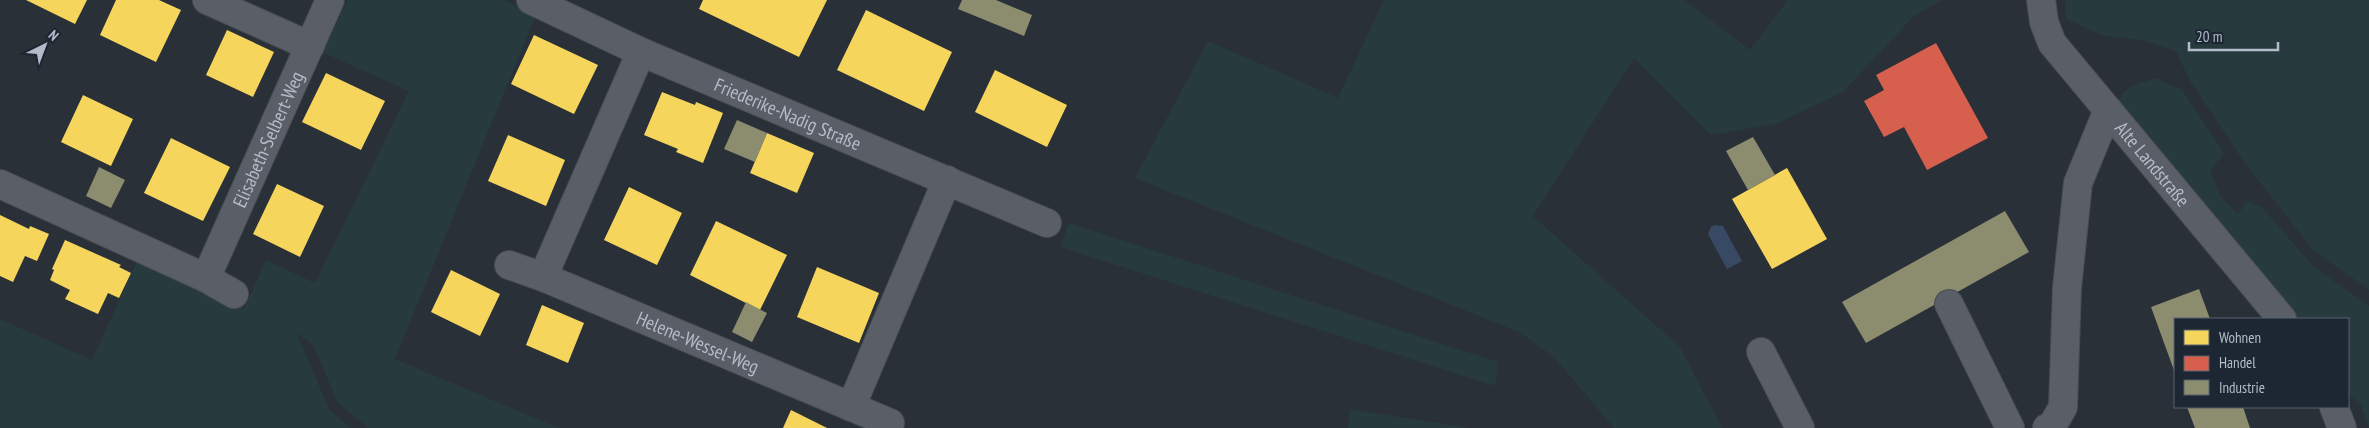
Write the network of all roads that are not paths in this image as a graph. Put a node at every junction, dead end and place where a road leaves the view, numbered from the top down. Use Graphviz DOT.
graph roads {
  1 [pos="207,0"];
  2 [pos="330,0"];
  3 [pos="531,0"];
  4 [pos="2041,0"];
  5 [pos="310,46"];
  6 [pos="641,52"];
  7 [pos="2108,110"];
  8 [pos="947,180"];
  9 [pos="0,184"];
  10 [pos="1047,223"];
  11 [pos="509,265"];
  12 [pos="543,277"];
  13 [pos="206,278"];
  14 [pos="234,294"];
  15 [pos="1949,304"];
  16 [pos="2281,318"];
  17 [pos="1761,352"];
  18 [pos="852,407"];
  19 [pos="2334,408"];
  20 [pos="890,423"];
  21 [pos="1800,428"];
  22 [pos="2010,428"];
  23 [pos="2047,428"];
  24 [pos="2342,428"];
  1 -- 5 [label="street"];
  2 -- 5 [label="street, Elisabeth-Selbert-Weg"];
  3 -- 6 [label="street, Friederike-Nadig Straße"];
  4 -- 7 [label="street, Alte Landstraße"];
  5 -- 13 [label="street, Elisabeth-Selbert-Weg"];
  6 -- 8 [label="street, Friederike-Nadig Straße"];
  6 -- 12 [label="street"];
  7 -- 16 [label="street, Alte Landstraße"];
  7 -- 23 [label="street"];
  8 -- 10 [label="street, Friederike-Nadig Straße"];
  8 -- 18 [label="street"];
  9 -- 13 [label="street"];
  11 -- 12 [label="street, Helene-Wessel-Weg"];
  12 -- 18 [label="street, Helene-Wessel-Weg"];
  13 -- 14 [label="street"];
  15 -- 22 [label="street"];
  17 -- 21 [label="street"];
  18 -- 20 [label="street, Helene-Wessel-Weg"];
  19 -- 24 [label="street"];
}
